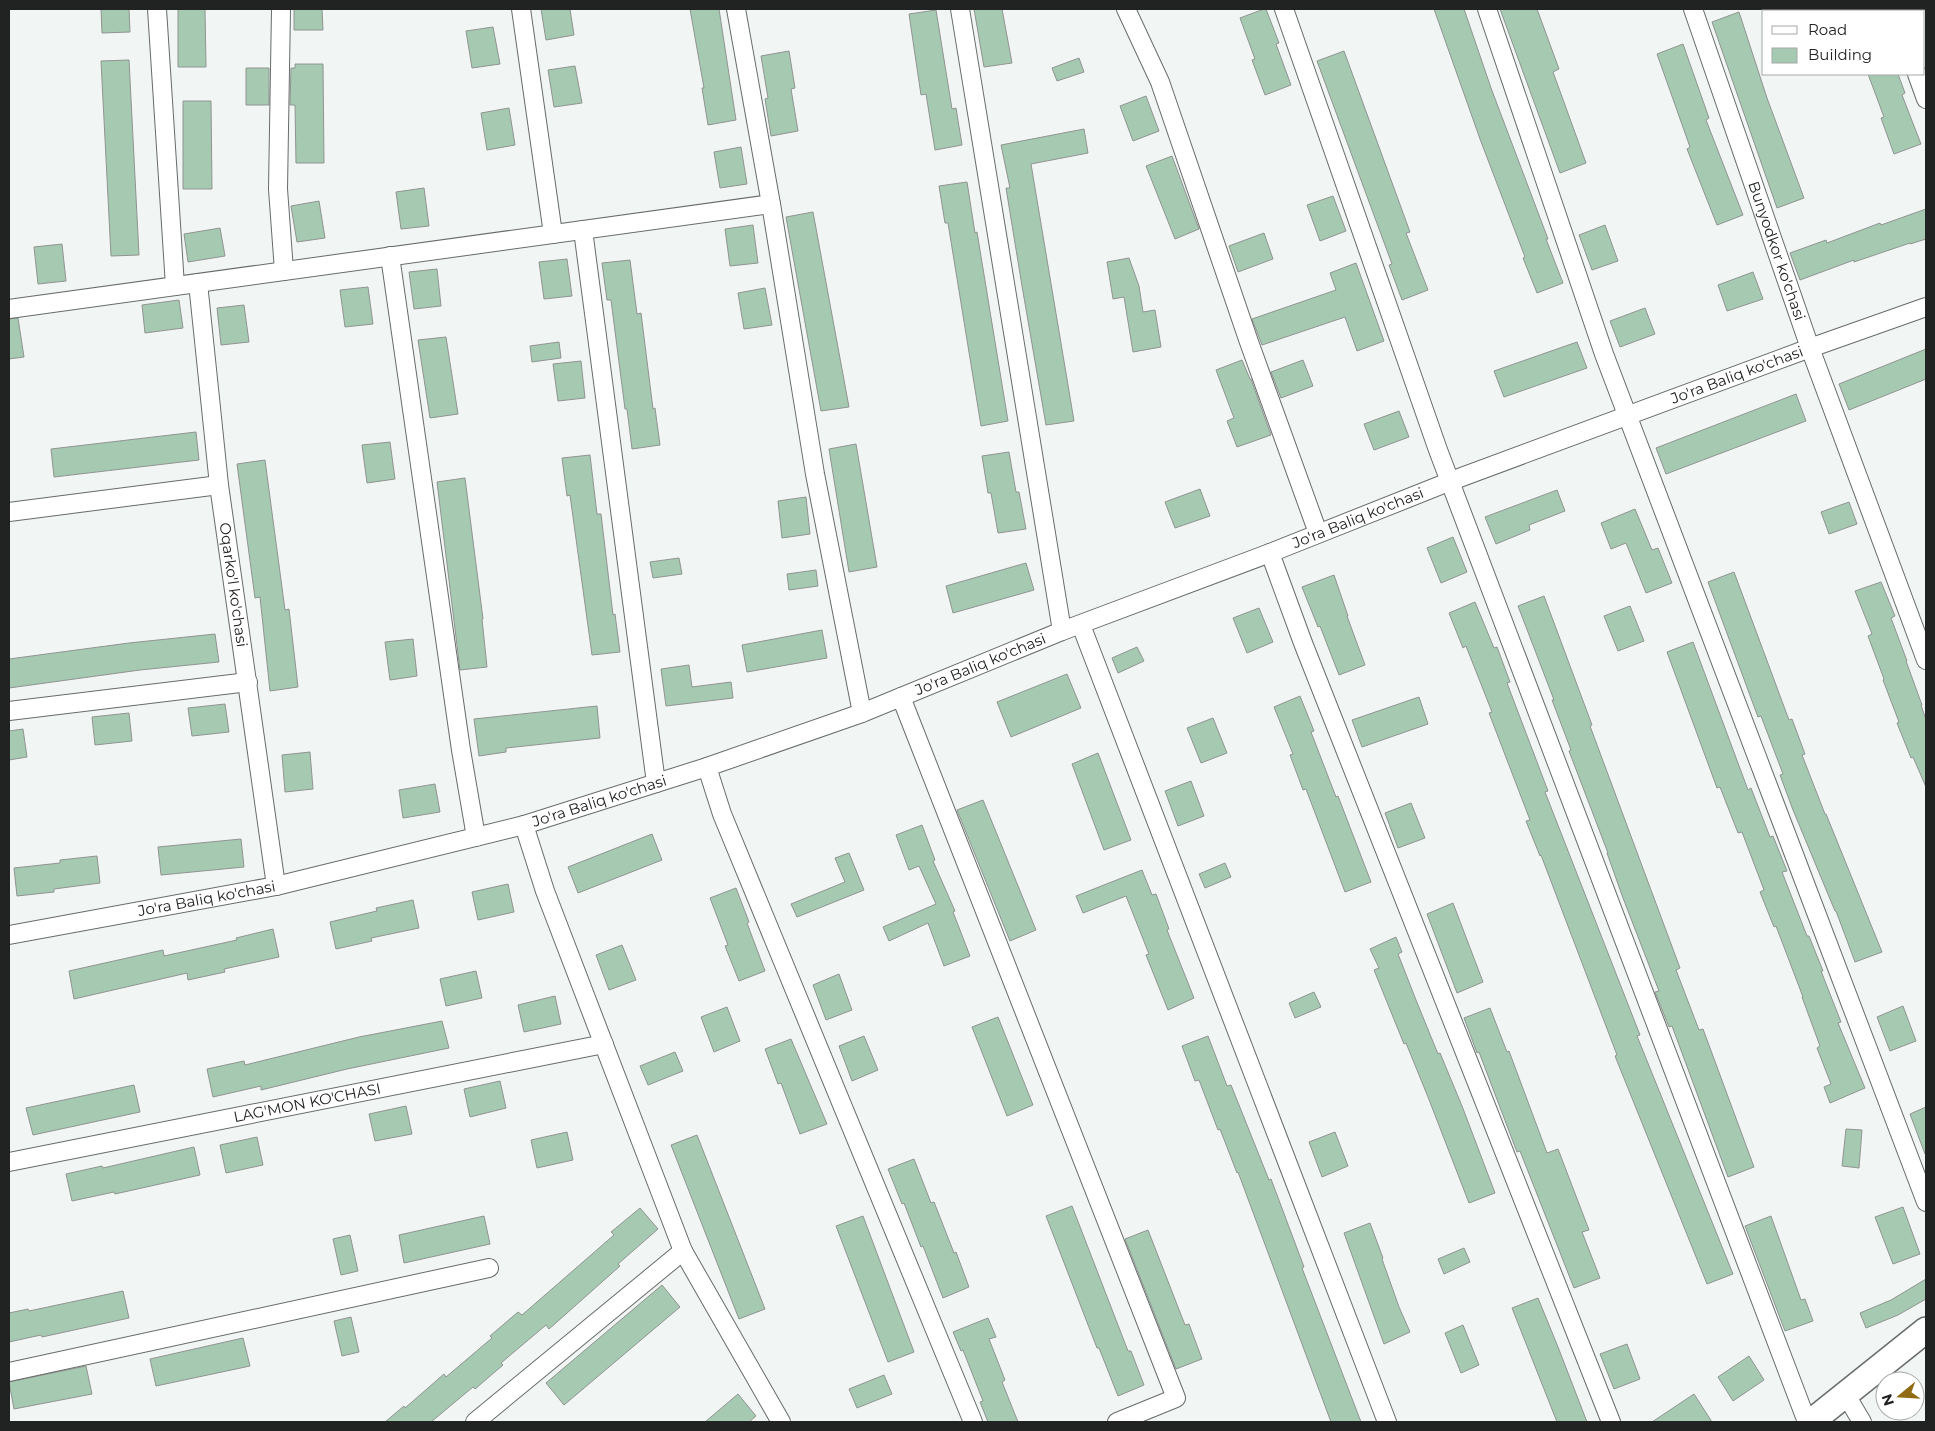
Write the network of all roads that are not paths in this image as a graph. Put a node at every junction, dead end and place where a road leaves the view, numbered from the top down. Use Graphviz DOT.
graph roads {
  1 [pos="157,9"];
  2 [pos="281,9"];
  3 [pos="521,9"];
  4 [pos="736,9"];
  5 [pos="960,9"];
  6 [pos="1126,9"];
  7 [pos="1284,9"];
  8 [pos="1487,9"];
  9 [pos="1693,9"];
  10 [pos="1917,75"];
  11 [pos="1926,99"];
  12 [pos="771,204"];
  13 [pos="583,230"];
  14 [pos="553,234"];
  15 [pos="390,256"];
  16 [pos="284,271"];
  17 [pos="198,283"];
  18 [pos="175,286"];
  19 [pos="1926,307"];
  20 [pos="9,309"];
  21 [pos="1810,348"];
  22 [pos="1628,416"];
  23 [pos="1451,481"];
  24 [pos="219,485"];
  25 [pos="9,512"];
  26 [pos="1318,533"];
  27 [pos="1270,552"];
  28 [pos="1081,625"];
  29 [pos="1062,631"];
  30 [pos="1926,660"];
  31 [pos="248,682"];
  32 [pos="901,697"];
  33 [pos="9,711"];
  34 [pos="862,713"];
  35 [pos="707,767"];
  36 [pos="656,783"];
  37 [pos="524,825"];
  38 [pos="476,837"];
  39 [pos="276,886"];
  40 [pos="9,935"];
  41 [pos="604,1044"];
  42 [pos="9,1162"];
  43 [pos="1926,1202"];
  44 [pos="683,1251"];
  45 [pos="489,1268"];
  46 [pos="1926,1330"];
  47 [pos="9,1372"];
  48 [pos="1846,1395"];
  49 [pos="475,1422"];
  50 [pos="781,1422"];
  51 [pos="973,1422"];
  52 [pos="1117,1422"];
  53 [pos="1387,1422"];
  54 [pos="1611,1422"];
  55 [pos="1809,1422"];
  56 [pos="1862,1422"];
  1 -- 18 [label="street"];
  2 -- 16 [label="street"];
  3 -- 14 [label="street"];
  4 -- 12 [label="street"];
  5 -- 29 [label="street"];
  6 -- 26 [label="street"];
  7 -- 23 [label="street"];
  8 -- 22 [label="street"];
  9 -- 21 [label="street, Bunyodkor ko'chasi"];
  10 -- 11 [label="street"];
  12 -- 13 [label="street"];
  12 -- 34 [label="street"];
  13 -- 14 [label="street"];
  13 -- 36 [label="street"];
  14 -- 15 [label="street"];
  15 -- 16 [label="street"];
  15 -- 38 [label="street"];
  16 -- 17 [label="street"];
  17 -- 18 [label="street"];
  17 -- 24 [label="street, Oqarko'l ko'chasi"];
  18 -- 20 [label="street"];
  19 -- 21 [label="street, Jo'ra Baliq ko'chasi"];
  21 -- 22 [label="street, Jo'ra Baliq ko'chasi"];
  21 -- 30 [label="street, Bunyodkor ko'chasi"];
  22 -- 23 [label="street, Jo'ra Baliq ko'chasi"];
  22 -- 43 [label="street"];
  23 -- 26 [label="street, Jo'ra Baliq ko'chasi"];
  23 -- 55 [label="street"];
  24 -- 25 [label="street"];
  24 -- 31 [label="street, Oqarko'l ko'chasi"];
  26 -- 27 [label="street, Jo'ra Baliq ko'chasi"];
  27 -- 28 [label="street, Jo'ra Baliq ko'chasi"];
  27 -- 54 [label="street"];
  28 -- 29 [label="street, Jo'ra Baliq ko'chasi"];
  28 -- 53 [label="street"];
  29 -- 32 [label="street, Jo'ra Baliq ko'chasi"];
  31 -- 33 [label="street"];
  31 -- 39 [label="street, Oqarko'l ko'chasi"];
  32 -- 34 [label="street, Jo'ra Baliq ko'chasi"];
  32 -- 52 [label="street"];
  34 -- 35 [label="street, Jo'ra Baliq ko'chasi"];
  35 -- 36 [label="street, Jo'ra Baliq ko'chasi"];
  35 -- 51 [label="street"];
  36 -- 37 [label="street, Jo'ra Baliq ko'chasi"];
  37 -- 38 [label="street, Jo'ra Baliq ko'chasi"];
  37 -- 41 [label="street"];
  38 -- 39 [label="street, Jo'ra Baliq ko'chasi"];
  39 -- 40 [label="street, Jo'ra Baliq ko'chasi"];
  41 -- 42 [label="street, LAG'MON KO'CHASI"];
  41 -- 44 [label="street"];
  44 -- 49 [label="street"];
  44 -- 50 [label="street"];
  45 -- 47 [label="street"];
  46 -- 48 [label="street"];
  48 -- 55 [label="street"];
  48 -- 56 [label="street"];
}
